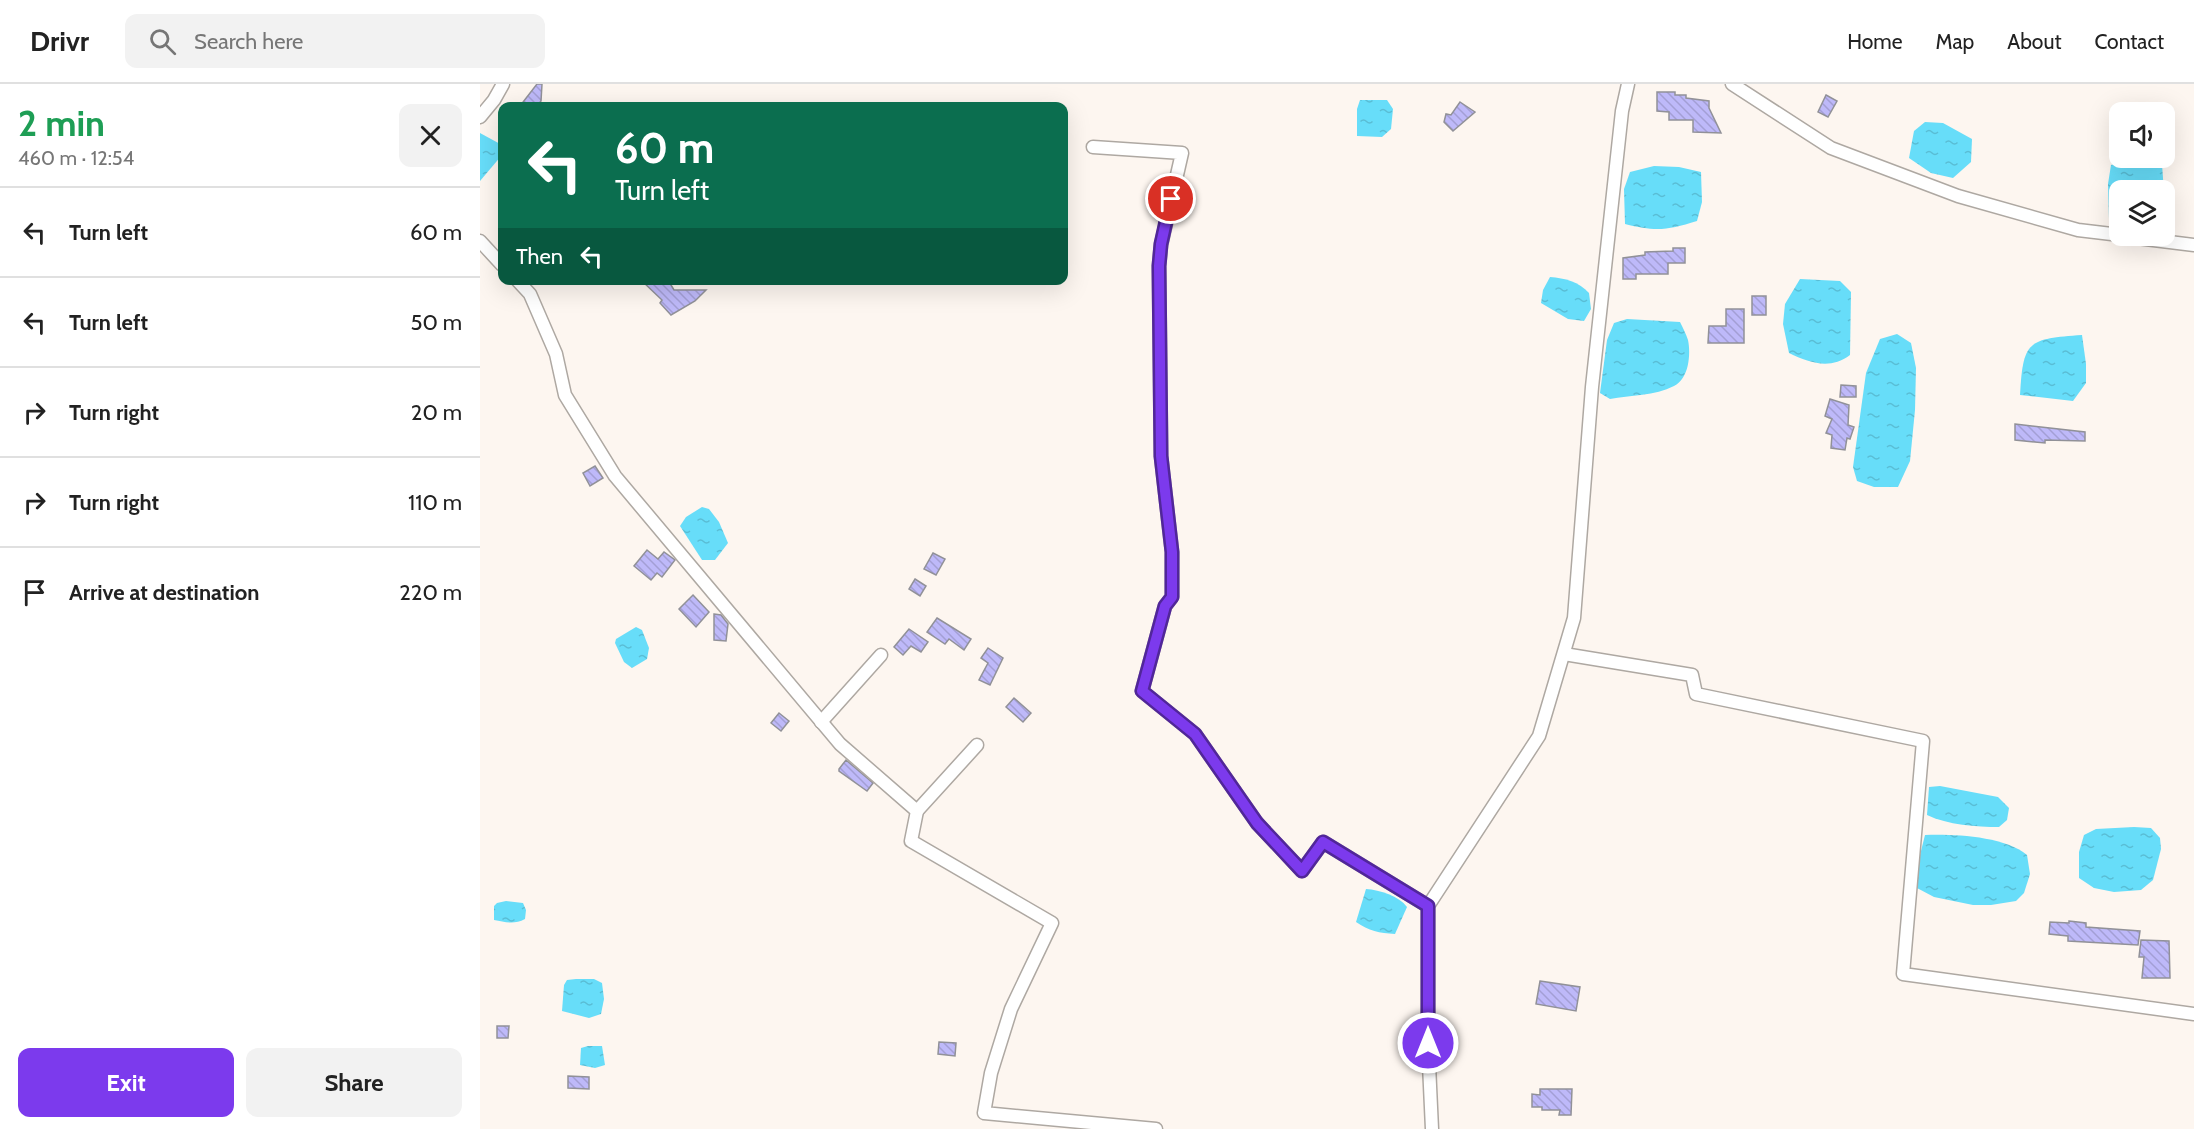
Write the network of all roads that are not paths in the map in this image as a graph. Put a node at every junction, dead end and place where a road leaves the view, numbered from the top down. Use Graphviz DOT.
graph roads {
  1 [pos="502,84"];
  2 [pos="1628,84"];
  3 [pos="1732,84"];
  4 [pos="480,117"];
  5 [pos="1093,147"];
  6 [pos="2109,234"];
  7 [pos="480,241"];
  8 [pos="2175,242"];
  9 [pos="2194,245"];
  10 [pos="498,261"];
  11 [pos="522,285"];
  12 [pos="1564,654"];
  13 [pos="881,655"];
  14 [pos="821,722"];
  15 [pos="977,745"];
  16 [pos="917,811"];
  17 [pos="1428,906"];
  18 [pos="2194,1014"];
  19 [pos="1156,1129"];
  20 [pos="1432,1129"];
  1 -- 4 [label="street"];
  2 -- 12 [label="street"];
  3 -- 6 [label="street"];
  5 -- 17 [label="street"];
  7 -- 10 [label="street"];
  8 -- 9 [label="street"];
  11 -- 14 [label="street"];
  12 -- 17 [label="street"];
  12 -- 18 [label="street"];
  13 -- 14 [label="street"];
  14 -- 16 [label="street"];
  15 -- 16 [label="street"];
  16 -- 19 [label="street"];
  17 -- 20 [label="street"];
}
